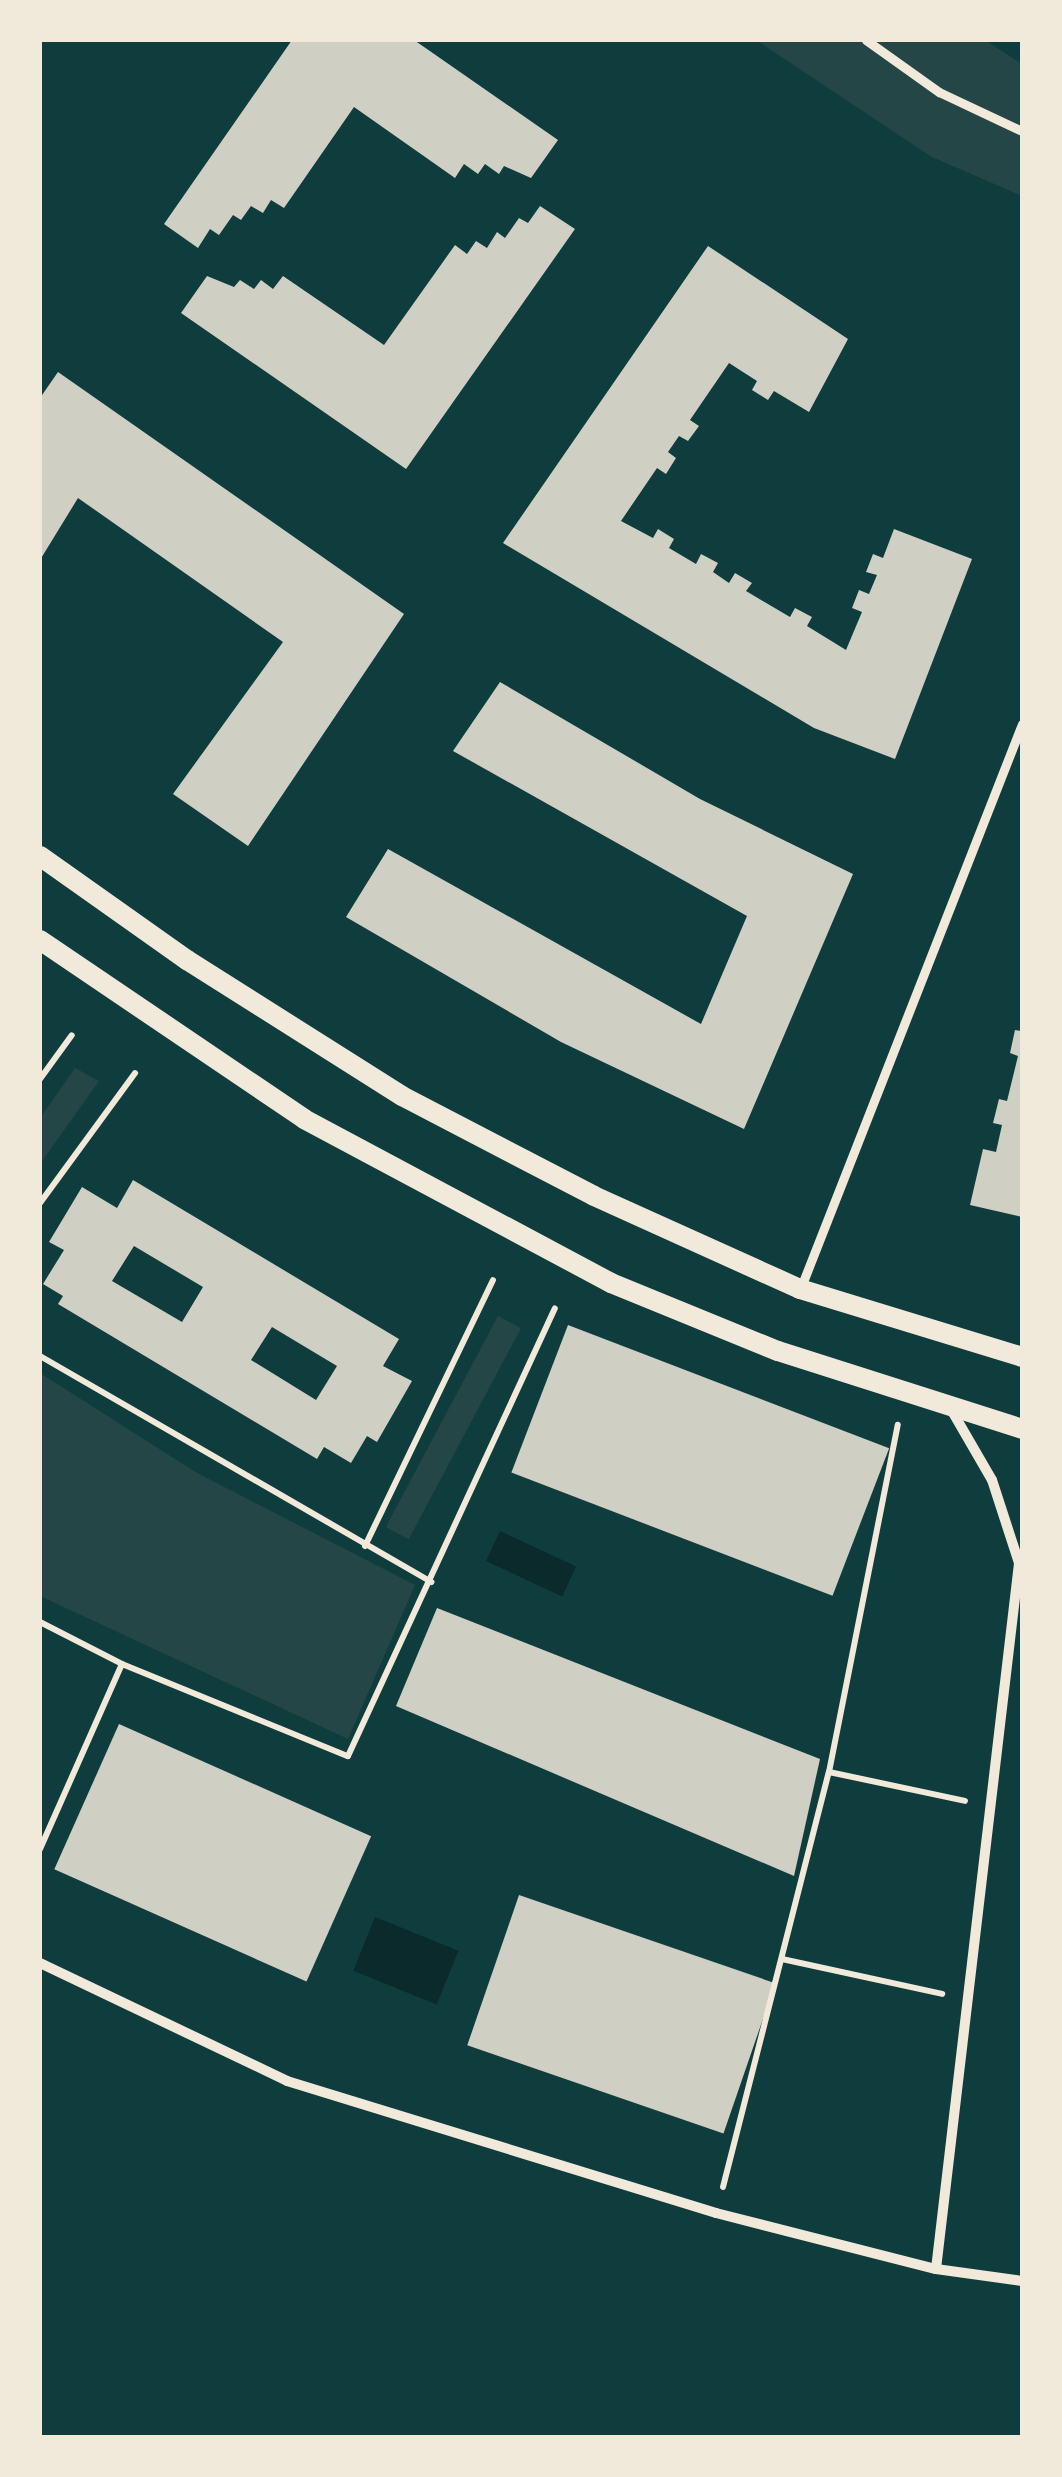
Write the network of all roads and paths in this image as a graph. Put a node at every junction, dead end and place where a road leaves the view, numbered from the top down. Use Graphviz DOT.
graph roads {
  1 [pos="866,40"];
  2 [pos="1022,131"];
  3 [pos="1022,724"];
  4 [pos="40,856"];
  5 [pos="40,940"];
  6 [pos="72,1036"];
  7 [pos="135,1073"];
  8 [pos="40,1078"];
  9 [pos="40,1203"];
  10 [pos="493,1280"];
  11 [pos="800,1289"];
  12 [pos="555,1309"];
  13 [pos="40,1356"];
  14 [pos="1022,1357"];
  15 [pos="904,1394"];
  16 [pos="951,1410"];
  17 [pos="1022,1429"];
  18 [pos="364,1546"];
  19 [pos="432,1582"];
  20 [pos="40,1622"];
  21 [pos="122,1664"];
  22 [pos="830,1772"];
  23 [pos="987,1806"];
  24 [pos="40,1849"];
  25 [pos="782,1959"];
  26 [pos="40,1963"];
  27 [pos="965,2000"];
  28 [pos="716,2213"];
  29 [pos="936,2270"];
  30 [pos="1022,2281"];
  1 -- 2 [label="street"];
  3 -- 11 [label="street"];
  4 -- 11 [label="main road"];
  5 -- 15 [label="main road"];
  6 -- 8 [label="path"];
  7 -- 9 [label="path"];
  10 -- 18 [label="path"];
  11 -- 14 [label="main road"];
  12 -- 19 [label="path"];
  13 -- 18 [label="path"];
  15 -- 16 [label="main road"];
  15 -- 22 [label="path"];
  16 -- 17 [label="main road"];
  16 -- 23 [label="street"];
  18 -- 19 [label="path"];
  19 -- 21 [label="path"];
  20 -- 21 [label="path"];
  21 -- 24 [label="path"];
  22 -- 23 [label="path"];
  22 -- 25 [label="path"];
  23 -- 27 [label="street"];
  25 -- 27 [label="path"];
  25 -- 28 [label="path"];
  26 -- 28 [label="street"];
  27 -- 29 [label="street"];
  28 -- 29 [label="street"];
  29 -- 30 [label="street"];
}
